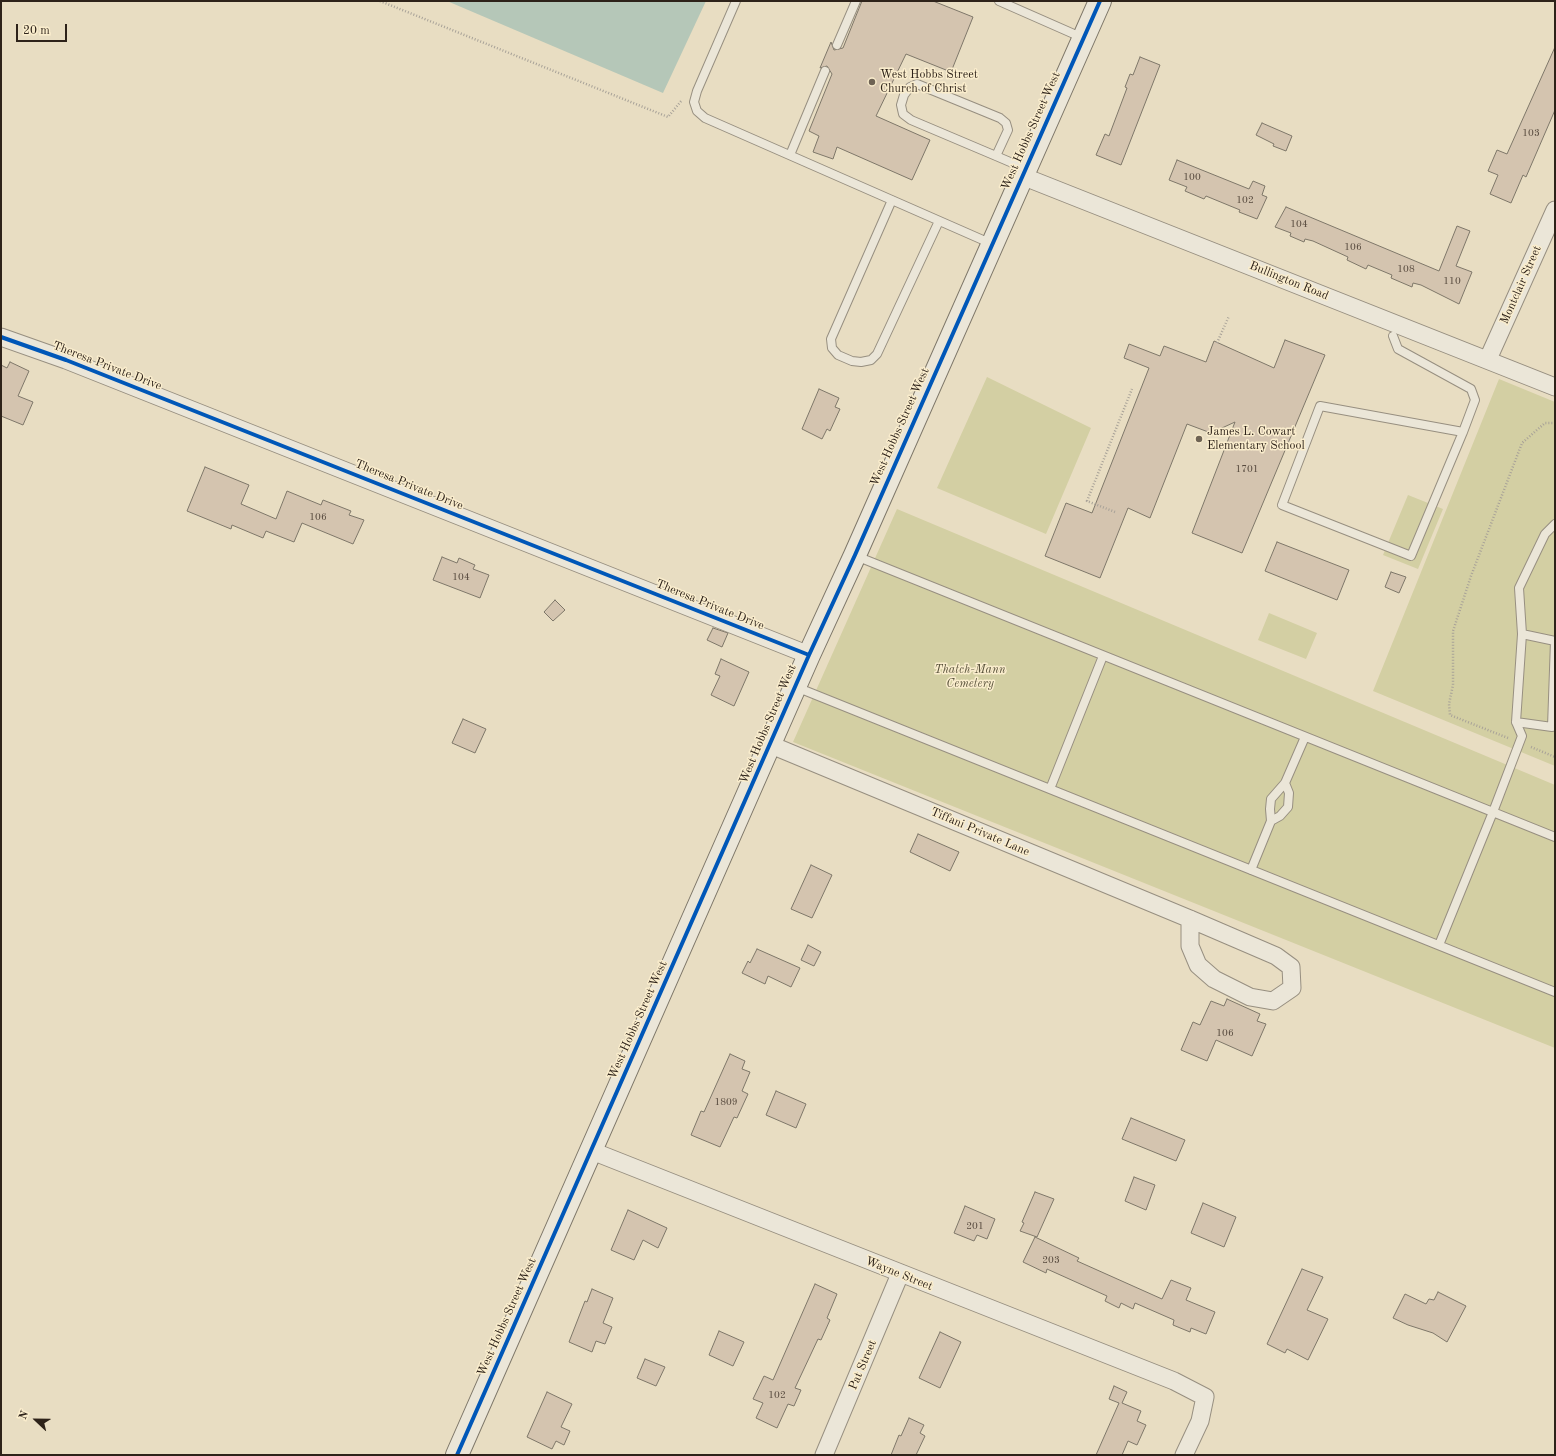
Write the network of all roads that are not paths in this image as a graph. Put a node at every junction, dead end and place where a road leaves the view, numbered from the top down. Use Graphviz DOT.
graph roads {
  1 [pos="736,1"];
  2 [pos="856,1"];
  3 [pos="999,1"];
  4 [pos="1100,1"];
  5 [pos="1084,38"];
  6 [pos="837,45"];
  7 [pos="826,71"];
  8 [pos="790,155"];
  9 [pos="996,156"];
  10 [pos="1024,172"];
  11 [pos="892,200"];
  12 [pos="1555,210"];
  13 [pos="939,221"];
  14 [pos="992,244"];
  15 [pos="1393,336"];
  16 [pos="1,337"];
  17 [pos="1488,360"];
  18 [pos="1555,387"];
  19 [pos="1464,432"];
  20 [pos="1555,524"];
  21 [pos="855,555"];
  22 [pos="1522,634"];
  23 [pos="809,655"];
  24 [pos="1103,656"];
  25 [pos="795,687"];
  26 [pos="1516,722"];
  27 [pos="1305,737"];
  28 [pos="771,745"];
  29 [pos="1285,783"];
  30 [pos="1050,789"];
  31 [pos="1493,812"];
  32 [pos="1271,821"];
  33 [pos="1555,837"];
  34 [pos="1251,870"];
  35 [pos="1190,919"];
  36 [pos="1439,945"];
  37 [pos="1555,992"];
  38 [pos="592,1151"];
  39 [pos="900,1274"];
  40 [pos="457,1455"];
  41 [pos="824,1455"];
  42 [pos="1184,1455"];
  1 -- 8 [label="lane"];
  2 -- 6 [label="lane"];
  3 -- 5 [label="lane"];
  4 -- 5 [label="street, West Hobbs Street West"];
  5 -- 10 [label="street, West Hobbs Street West"];
  7 -- 8 [label="lane"];
  8 -- 11 [label="lane"];
  9 -- 9 [label="lane"];
  9 -- 10 [label="lane"];
  10 -- 14 [label="street, West Hobbs Street West"];
  10 -- 17 [label="street, Bullington Road"];
  11 -- 13 [label="lane"];
  11 -- 13 [label="lane"];
  12 -- 17 [label="street, Montclair Street"];
  13 -- 14 [label="lane"];
  14 -- 21 [label="street, West Hobbs Street West"];
  15 -- 19 [label="lane"];
  16 -- 23 [label="street, Theresa Private Drive"];
  17 -- 18 [label="street, Bullington Road"];
  19 -- 19 [label="lane"];
  20 -- 22 [label="lane"];
  21 -- 23 [label="street, West Hobbs Street West"];
  21 -- 24 [label="lane"];
  22 -- 26 [label="lane"];
  22 -- 26 [label="lane"];
  23 -- 25 [label="street, West Hobbs Street West"];
  24 -- 27 [label="lane"];
  24 -- 30 [label="lane"];
  25 -- 28 [label="street, West Hobbs Street West"];
  25 -- 30 [label="lane"];
  26 -- 31 [label="lane"];
  27 -- 29 [label="lane"];
  27 -- 31 [label="lane"];
  28 -- 35 [label="street, Tiffani Private Lane"];
  28 -- 38 [label="street, West Hobbs Street West"];
  29 -- 32 [label="lane"];
  29 -- 32 [label="lane"];
  30 -- 34 [label="lane"];
  31 -- 33 [label="lane"];
  31 -- 36 [label="lane"];
  32 -- 34 [label="lane"];
  34 -- 36 [label="lane"];
  35 -- 35 [label="street, Tiffani Private Lane"];
  36 -- 37 [label="lane"];
  38 -- 39 [label="street, Wayne Street"];
  38 -- 40 [label="street, West Hobbs Street West"];
  39 -- 41 [label="street, Pat Street"];
  39 -- 42 [label="street, Wayne Street"];
}
